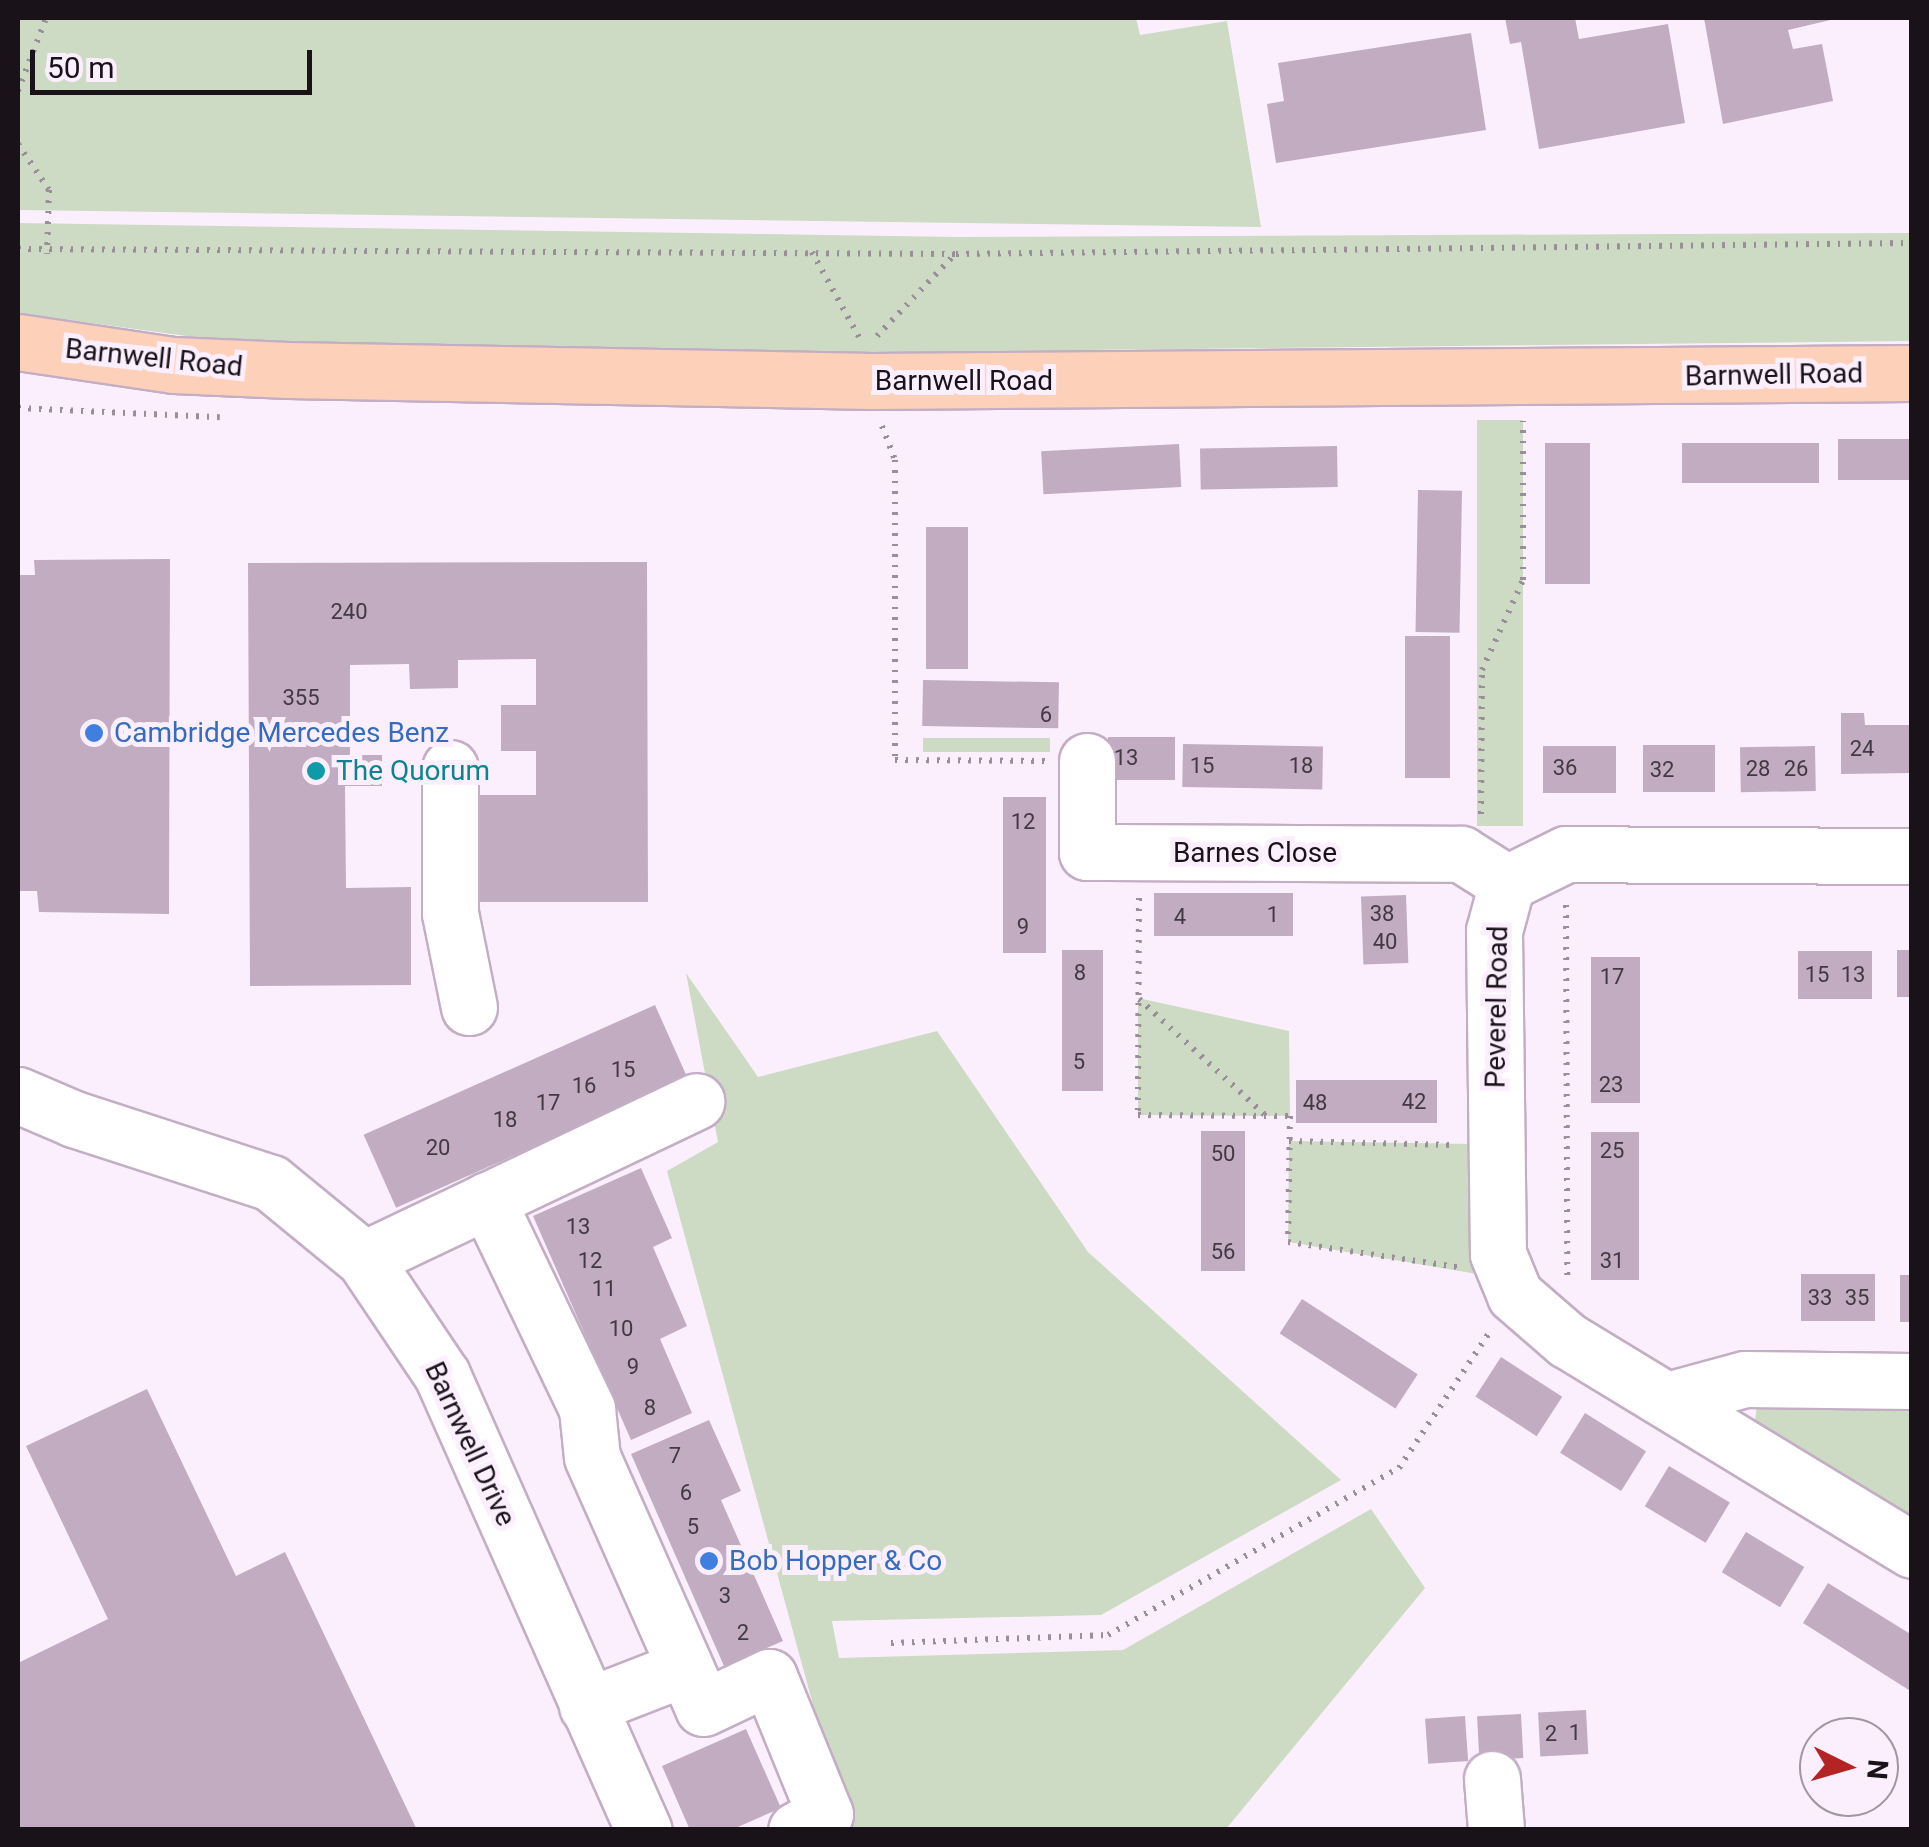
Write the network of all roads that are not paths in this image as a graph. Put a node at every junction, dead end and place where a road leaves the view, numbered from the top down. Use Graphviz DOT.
graph roads {
  1 [pos="18,342"];
  2 [pos="1912,373"];
  3 [pos="1087,761"];
  4 [pos="450,768"];
  5 [pos="1912,856"];
  6 [pos="1507,883"];
  7 [pos="469,1007"];
  8 [pos="18,1094"];
  9 [pos="696,1100"];
  10 [pos="487,1200"];
  11 [pos="364,1259"];
  12 [pos="1912,1381"];
  13 [pos="1667,1400"];
  14 [pos="1912,1550"];
  15 [pos="685,1668"];
  16 [pos="587,1706"];
  17 [pos="644,1830"];
  18 [pos="796,1830"];
  1 -- 2 [label="main road, Barnwell Road"];
  3 -- 6 [label="street, Barnes Close"];
  4 -- 7 [label="street"];
  5 -- 6 [label="street"];
  6 -- 13 [label="street, Peverel Road"];
  8 -- 11 [label="street, Barnwell Drive"];
  9 -- 10 [label="street"];
  10 -- 11 [label="street"];
  10 -- 15 [label="street"];
  11 -- 16 [label="street, Barnwell Drive"];
  12 -- 13 [label="street"];
  13 -- 14 [label="street"];
  15 -- 16 [label="street"];
  15 -- 18 [label="street"];
  16 -- 17 [label="street, Barnwell Drive"];
}
